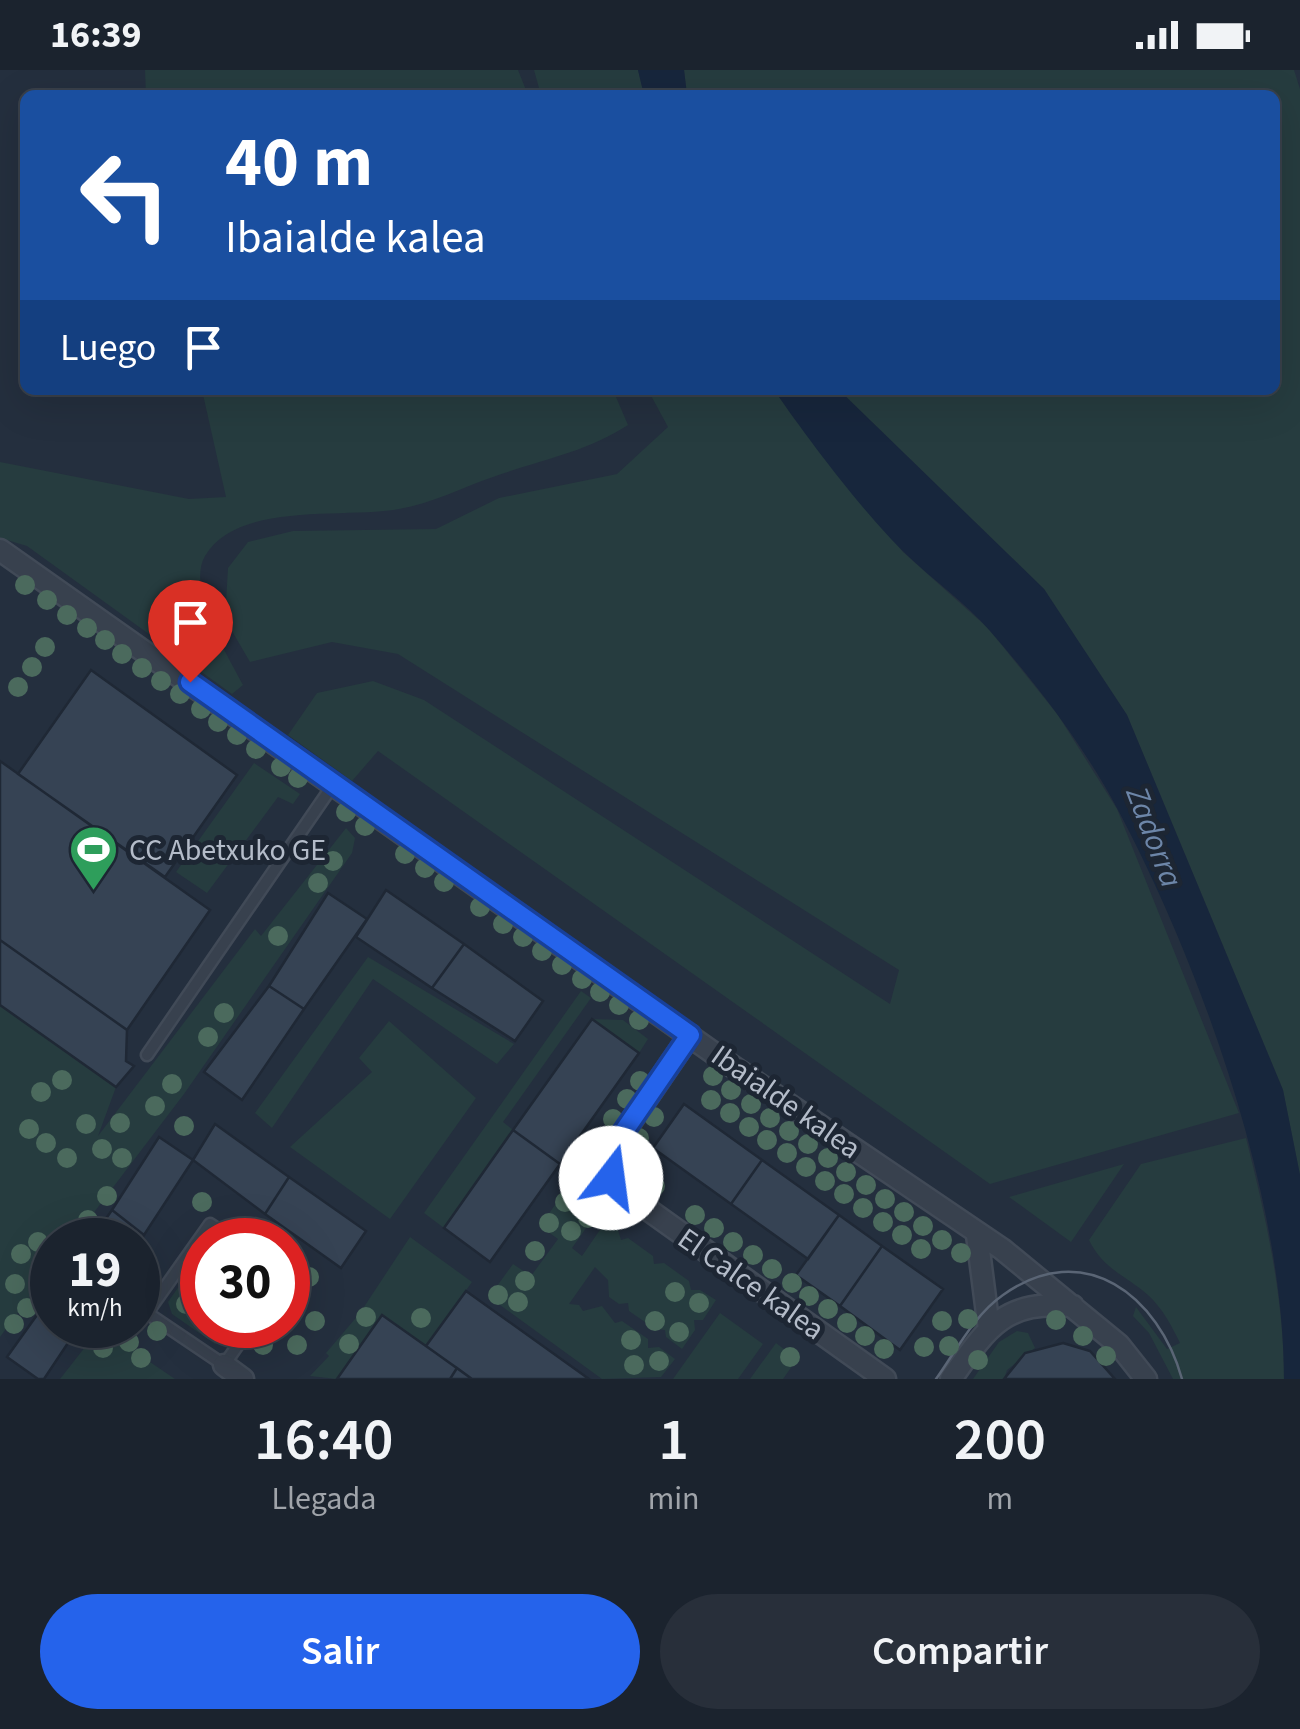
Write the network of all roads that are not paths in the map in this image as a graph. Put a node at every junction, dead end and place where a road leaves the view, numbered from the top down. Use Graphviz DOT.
graph roads {
  1 [pos="0,550"];
  2 [pos="334,784"];
  3 [pos="690,1035"];
  4 [pos="147,1055"];
  5 [pos="977,1234"];
  6 [pos="180,1267"];
  7 [pos="1077,1309"];
  8 [pos="989,1329"];
  9 [pos="180,1334"];
  10 [pos="200,1348"];
  11 [pos="236,1348"];
  12 [pos="224,1365"];
  13 [pos="243,1379"];
  14 [pos="885,1379"];
  15 [pos="951,1379"];
  16 [pos="1146,1379"];
  1 -- 2 [label="street, Ibaialde kalea"];
  2 -- 3 [label="street, Ibaialde kalea"];
  2 -- 4 [label="lane"];
  3 -- 5 [label="street, Ibaialde kalea"];
  3 -- 14 [label="street, El Calce kalea"];
  5 -- 7 [label="street, Ibaialde kalea"];
  5 -- 8 [label="street"];
  6 -- 9 [label="lane"];
  7 -- 8 [label="street"];
  7 -- 16 [label="street, Ibaialde kalea"];
  8 -- 15 [label="street"];
  10 -- 12 [label="lane"];
  11 -- 12 [label="lane"];
  12 -- 13 [label="street"];
}
